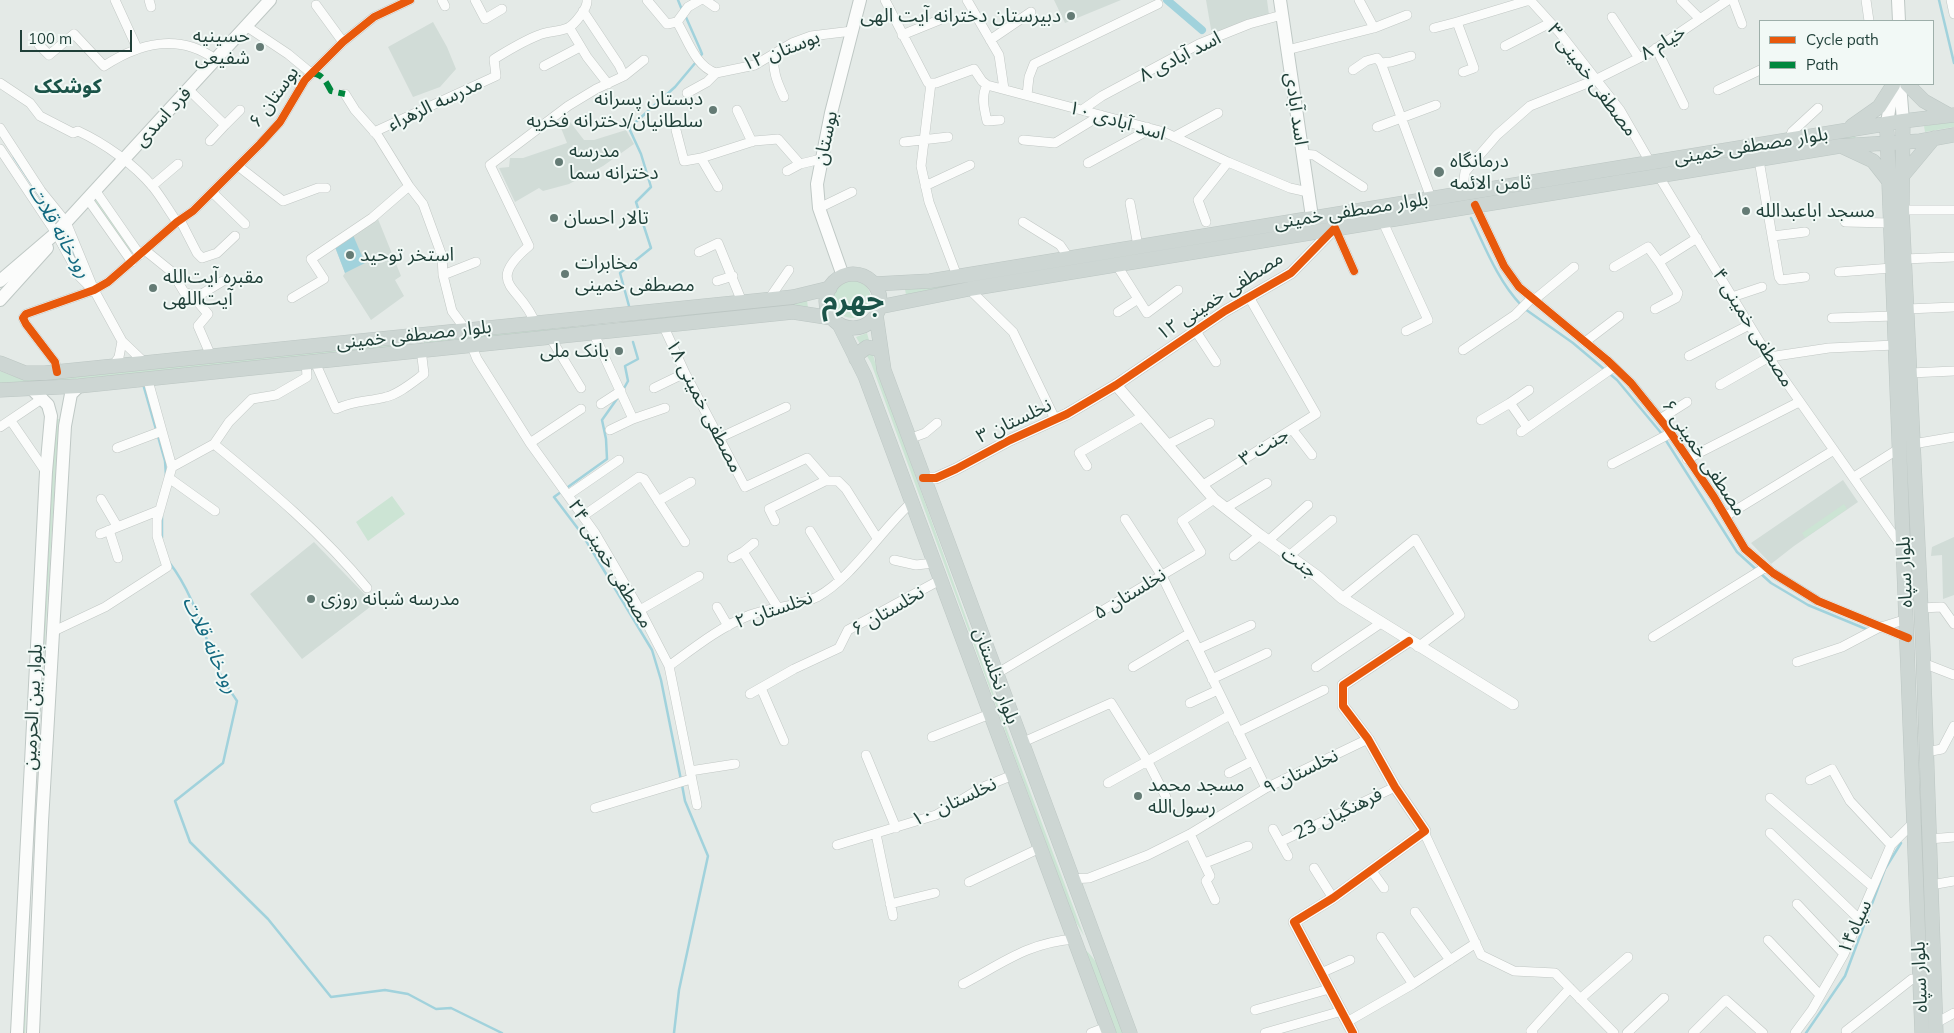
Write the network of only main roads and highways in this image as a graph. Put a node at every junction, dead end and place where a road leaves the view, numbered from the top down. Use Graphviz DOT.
graph roads {
  1 [pos="270,0"];
  2 [pos="860,0"];
  3 [pos="1280,0"];
  4 [pos="1898,0"];
  5 [pos="1898,20"];
  6 [pos="1898,88"];
  7 [pos="1952,115"];
  8 [pos="1903,121"];
  9 [pos="1887,123"];
  10 [pos="1840,131"];
  11 [pos="1954,135"];
  12 [pos="1934,138"];
  13 [pos="1887,141"];
  14 [pos="1904,142"];
  15 [pos="1840,146"];
  16 [pos="1904,170"];
  17 [pos="1888,173"];
  18 [pos="1558,184"];
  19 [pos="1312,224"];
  20 [pos="56,233"];
  21 [pos="1159,243"];
  22 [pos="1161,257"];
  23 [pos="843,276"];
  24 [pos="0,281"];
  25 [pos="874,284"];
  26 [pos="830,288"];
  27 [pos="0,300"];
  28 [pos="878,311"];
  29 [pos="835,321"];
  30 [pos="409,336"];
  31 [pos="415,350"];
  32 [pos="881,352"];
  33 [pos="856,359"];
  34 [pos="1,363"];
  35 [pos="145,370"];
  36 [pos="79,386"];
  37 [pos="31,388"];
  38 [pos="0,390"];
  39 [pos="66,415"];
  40 [pos="51,416"];
  41 [pos="1906,446"];
  42 [pos="1911,551"];
  43 [pos="27,820"];
  44 [pos="42,822"];
  45 [pos="1094,940"];
  46 [pos="1075,943"];
  47 [pos="1936,1028"];
  48 [pos="1108,1030"];
  49 [pos="17,1033"];
  50 [pos="33,1033"];
  51 [pos="1130,1033"];
  52 [pos="1922,1033"];
  1 -- 20 [label="main road, فرد اسدی"];
  2 -- 23 [label="main road, بوستان"];
  3 -- 19 [label="main road, اسد آبادی"];
  4 -- 5 [label="main road"];
  6 -- 7 [label="main road"];
  6 -- 8 [label="main road"];
  6 -- 9 [label="main road"];
  6 -- 10 [label="main road"];
  7 -- 8 [label="main road, بلوار مصطفی خمینی"];
  8 -- 9 [label="main road, بلوار مصطفی خمینی"];
  8 -- 14 [label="main road, بلوار سپاه"];
  9 -- 10 [label="main road, بلوار مصطفی خمینی"];
  9 -- 13 [label="main road, بلوار سپاه"];
  10 -- 18 [label="main road, بلوار مصطفی خمینی"];
  11 -- 12 [label="main road, بلوار مصطفی خمینی"];
  12 -- 14 [label="main road, بلوار مصطفی خمینی"];
  12 -- 16 [label="main road"];
  13 -- 14 [label="main road, بلوار مصطفی خمینی"];
  13 -- 15 [label="main road, بلوار مصطفی خمینی"];
  13 -- 17 [label="main road, بلوار سپاه"];
  14 -- 16 [label="main road, بلوار سپاه"];
  15 -- 17 [label="main road"];
  15 -- 18 [label="main road, بلوار مصطفی خمینی"];
  16 -- 17 [label="main road"];
  16 -- 41 [label="main road, بلوار سپاه"];
  17 -- 41 [label="main road, بلوار سپاه"];
  18 -- 19 [label="main road, بلوار مصطفی خمینی"];
  18 -- 19 [label="main road, بلوار مصطفی خمینی"];
  19 -- 21 [label="main road, بلوار مصطفی خمینی"];
  19 -- 22 [label="main road, بلوار مصطفی خمینی"];
  20 -- 24 [label="main road, فرد اسدی"];
  20 -- 27 [label="main road, فرد اسدی"];
  21 -- 22 [label="main road"];
  21 -- 25 [label="main road, بلوار مصطفی خمینی"];
  22 -- 28 [label="main road, بلوار مصطفی خمینی"];
  23 -- 25 [label="main road"];
  23 -- 26 [label="main road"];
  25 -- 28 [label="main road"];
  26 -- 29 [label="main road"];
  26 -- 30 [label="main road, بلوار مصطفی خمینی"];
  28 -- 29 [label="main road"];
  28 -- 32 [label="main road, بلوار نخلستان"];
  29 -- 31 [label="main road, بلوار مصطفی خمینی"];
  29 -- 33 [label="main road, بلوار نخلستان"];
  30 -- 31 [label="main road"];
  30 -- 35 [label="main road, بلوار مصطفی خمینی"];
  31 -- 35 [label="main road, بلوار مصطفی خمینی"];
  32 -- 33 [label="main road"];
  32 -- 45 [label="main road, بلوار نخلستان"];
  33 -- 46 [label="main road, بلوار نخلستان"];
  34 -- 35 [label="main road, بلوار مصطفی خمینی"];
  35 -- 36 [label="main road, بلوار مصطفی خمینی"];
  36 -- 37 [label="main road, بلوار مصطفی خمینی"];
  36 -- 39 [label="main road, بلوار بین الحرمین"];
  37 -- 38 [label="main road, بلوار مصطفی خمینی"];
  37 -- 40 [label="main road, بلوار بین الحرمین"];
  39 -- 40 [label="main road"];
  39 -- 44 [label="main road, بلوار بین الحرمین"];
  40 -- 43 [label="main road, بلوار بین الحرمین"];
  41 -- 42 [label="main road, بلوار سپاه"];
  42 -- 47 [label="main road, بلوار سپاه"];
  42 -- 52 [label="main road, بلوار سپاه"];
  43 -- 44 [label="main road"];
  43 -- 49 [label="main road, بلوار بین الحرمین"];
  44 -- 50 [label="main road, بلوار بین الحرمین"];
  45 -- 46 [label="main road"];
  45 -- 51 [label="main road, بلوار نخلستان"];
  46 -- 48 [label="main road, بلوار نخلستان"];
}
